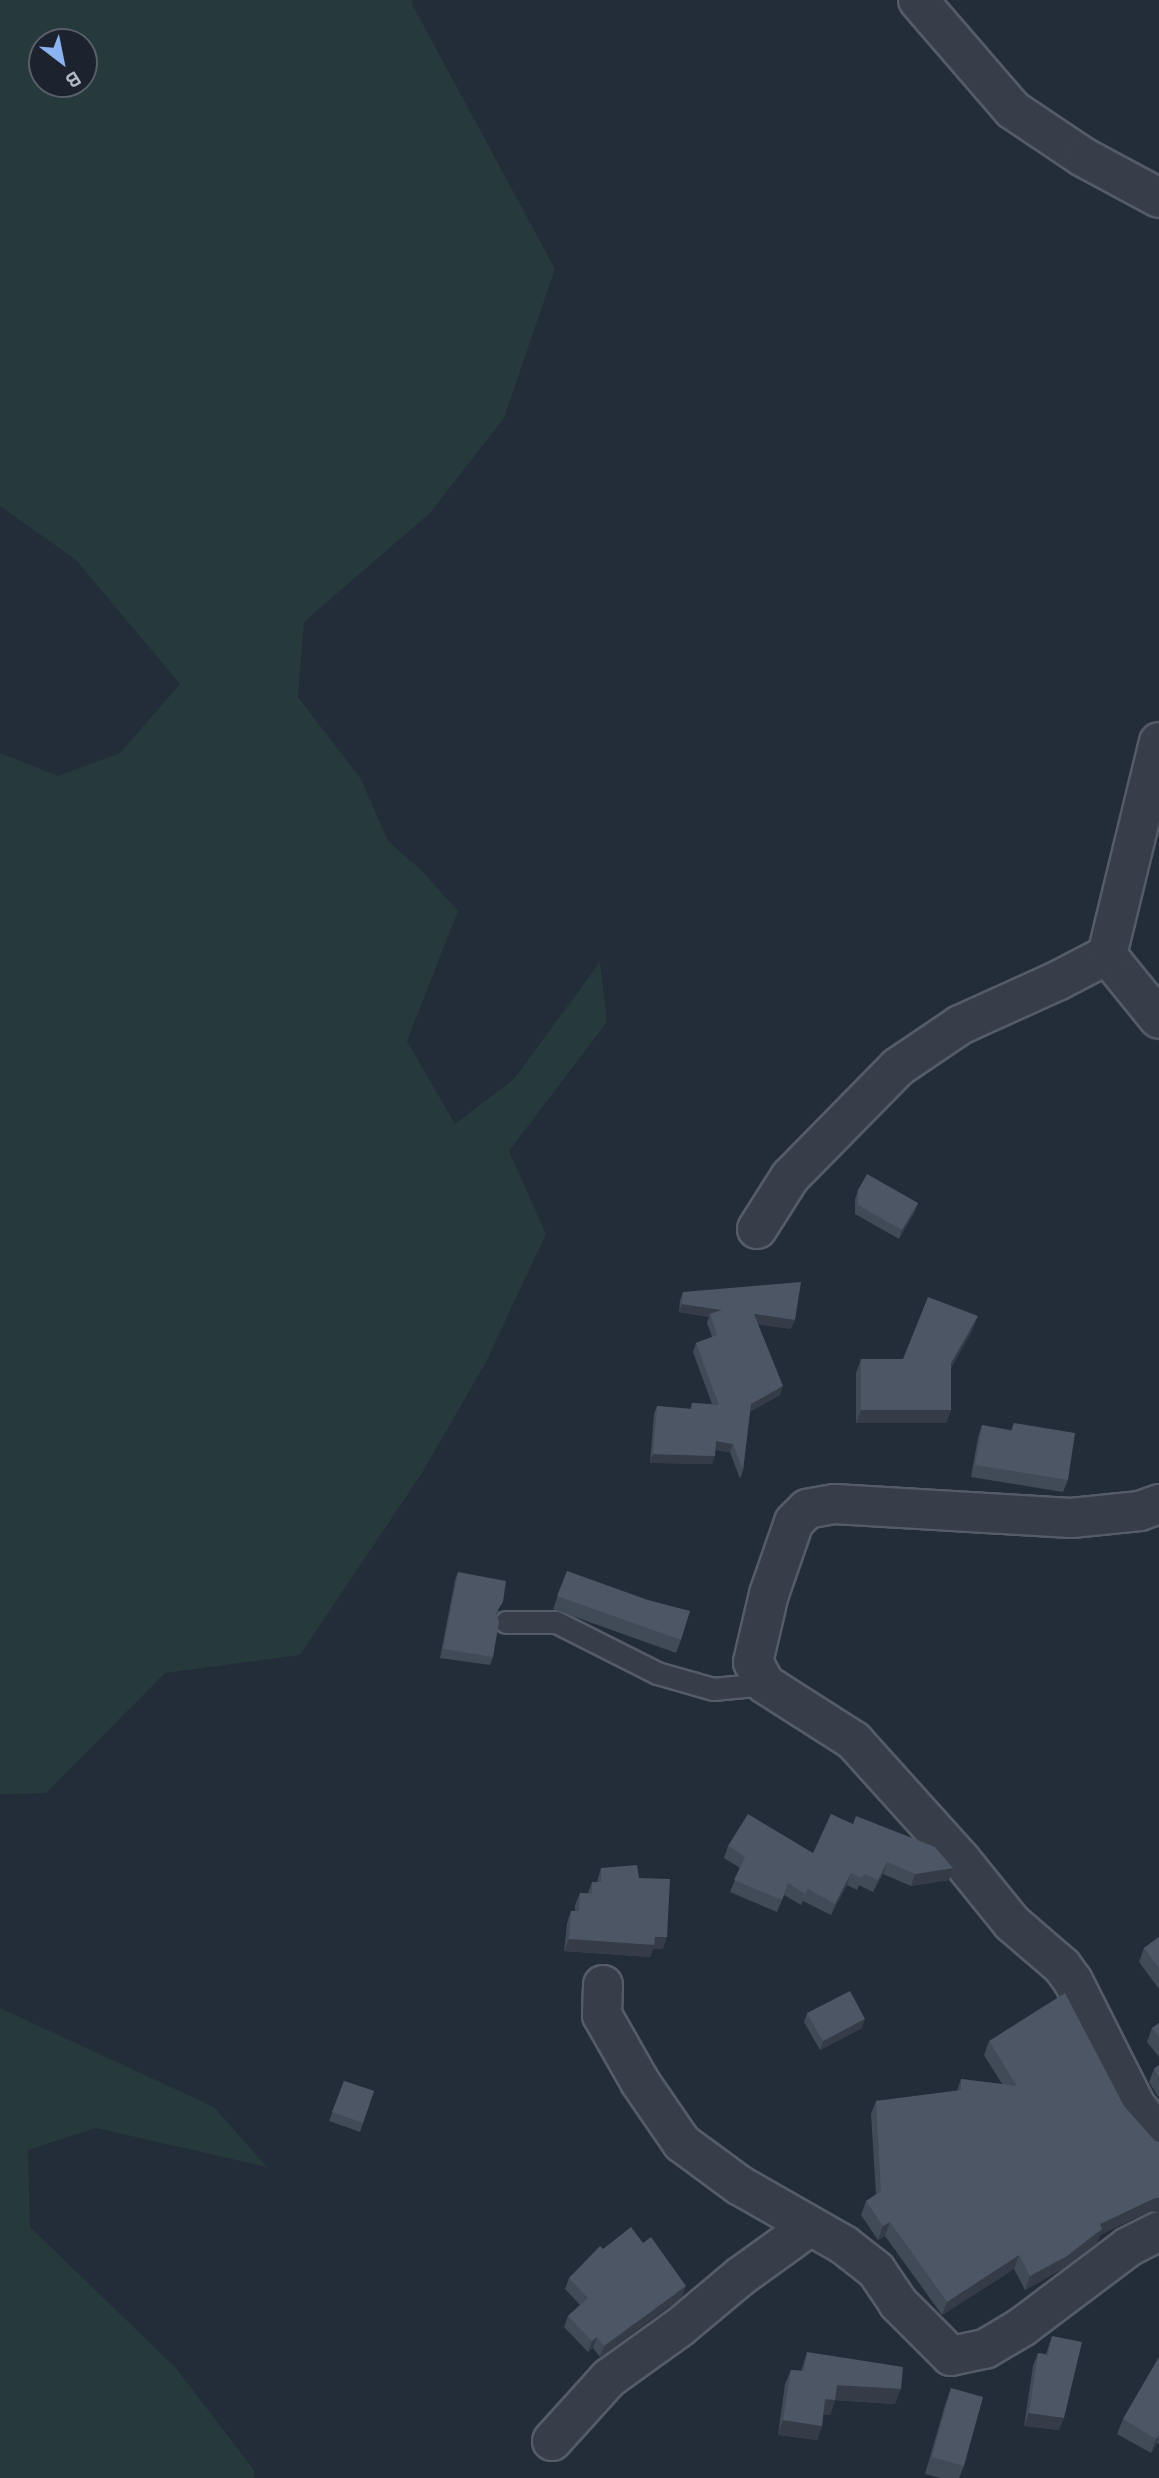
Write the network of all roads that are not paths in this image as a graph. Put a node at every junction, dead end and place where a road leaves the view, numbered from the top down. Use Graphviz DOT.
graph roads {
  1 [pos="918,0"];
  2 [pos="1159,198"];
  3 [pos="1159,741"];
  4 [pos="1107,955"];
  5 [pos="1159,1019"];
  6 [pos="757,1229"];
  7 [pos="1159,1504"];
  8 [pos="506,1622"];
  9 [pos="765,1684"];
  10 [pos="603,1985"];
  11 [pos="1159,2135"];
  12 [pos="809,2227"];
  13 [pos="1159,2231"];
  14 [pos="552,2441"];
  1 -- 2 [label="street"];
  3 -- 4 [label="street"];
  4 -- 5 [label="street"];
  4 -- 6 [label="street"];
  7 -- 9 [label="street"];
  8 -- 9 [label="lane"];
  9 -- 11 [label="street"];
  10 -- 12 [label="street"];
  12 -- 13 [label="street"];
  12 -- 14 [label="street"];
}
